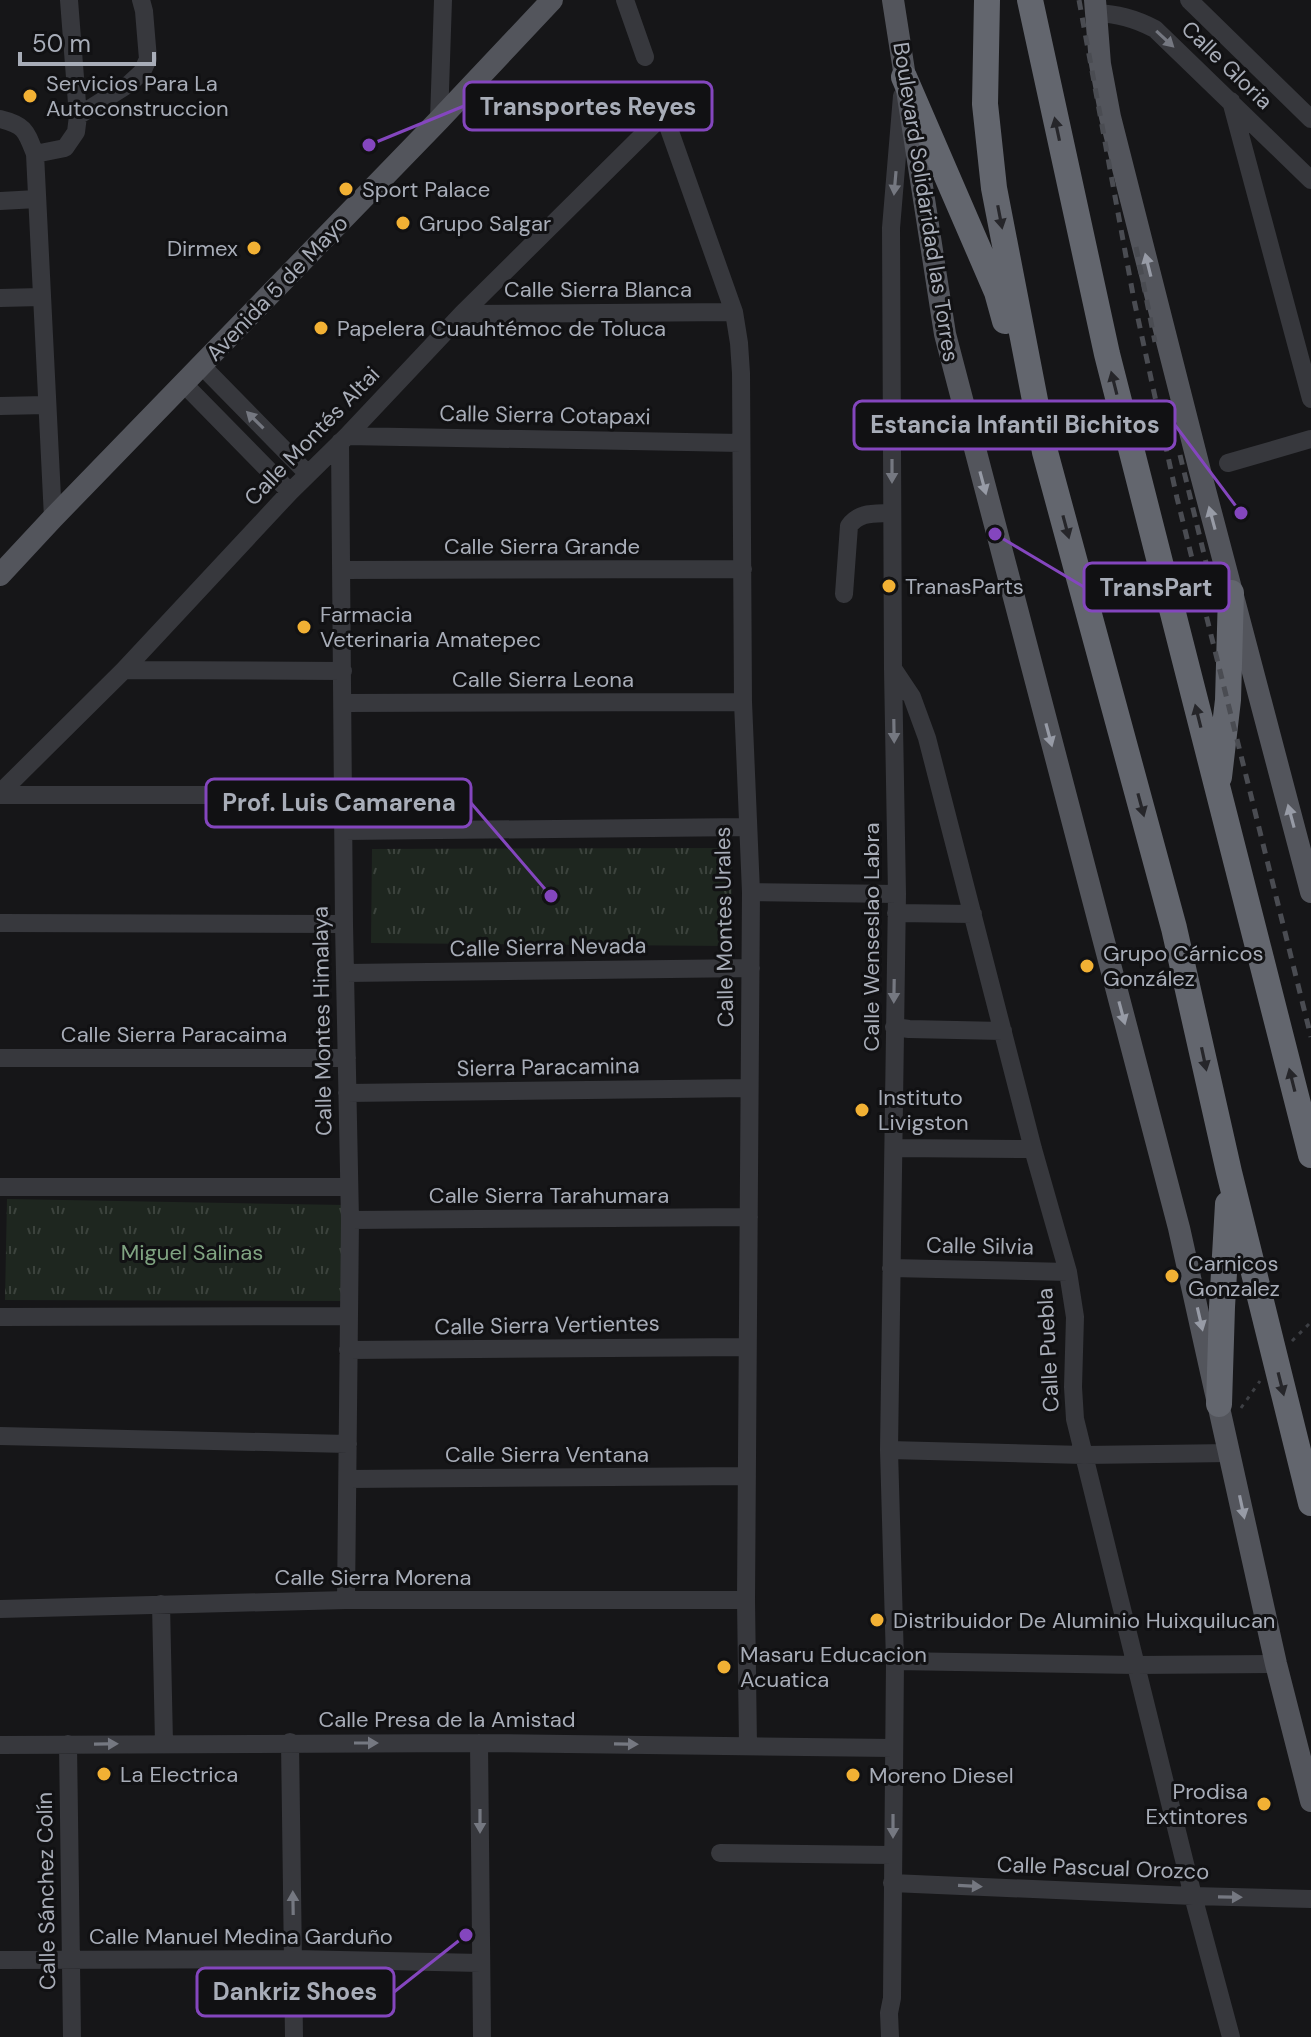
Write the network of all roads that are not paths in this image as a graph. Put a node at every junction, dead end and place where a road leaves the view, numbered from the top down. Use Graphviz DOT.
graph roads {
  1 [pos="69,0"];
  2 [pos="141,0"];
  3 [pos="443,0"];
  4 [pos="552,0"];
  5 [pos="625,0"];
  6 [pos="893,0"];
  7 [pos="987,0"];
  8 [pos="1030,0"];
  9 [pos="1189,0"];
  10 [pos="1095,6"];
  11 [pos="645,57"];
  12 [pos="904,77"];
  13 [pos="1231,101"];
  14 [pos="78,116"];
  15 [pos="0,119"];
  16 [pos="1311,119"];
  17 [pos="439,120"];
  18 [pos="663,121"];
  19 [pos="35,154"];
  20 [pos="1311,180"];
  21 [pos="37,199"];
  22 [pos="0,201"];
  23 [pos="41,297"];
  24 [pos="0,298"];
  25 [pos="734,312"];
  26 [pos="462,314"];
  27 [pos="1304,350"];
  28 [pos="202,366"];
  29 [pos="184,384"];
  30 [pos="1311,399"];
  31 [pos="46,405"];
  32 [pos="0,406"];
  33 [pos="344,439"];
  34 [pos="1311,439"];
  35 [pos="741,443"];
  36 [pos="1045,452"];
  37 [pos="1228,463"];
  38 [pos="308,474"];
  39 [pos="290,492"];
  40 [pos="892,513"];
  41 [pos="53,518"];
  42 [pos="743,569"];
  43 [pos="342,570"];
  44 [pos="1,571"];
  45 [pos="1231,593"];
  46 [pos="844,594"];
  47 [pos="893,669"];
  48 [pos="124,670"];
  49 [pos="343,671"];
  50 [pos="743,702"];
  51 [pos="343,703"];
  52 [pos="1217,792"];
  53 [pos="0,794"];
  54 [pos="344,795"];
  55 [pos="747,827"];
  56 [pos="345,831"];
  57 [pos="751,892"];
  58 [pos="1311,892"];
  59 [pos="897,894"];
  60 [pos="896,913"];
  61 [pos="973,914"];
  62 [pos="0,923"];
  63 [pos="344,924"];
  64 [pos="751,968"];
  65 [pos="346,973"];
  66 [pos="894,1027"];
  67 [pos="1003,1031"];
  68 [pos="0,1058"];
  69 [pos="347,1058"];
  70 [pos="749,1088"];
  71 [pos="347,1093"];
  72 [pos="894,1148"];
  73 [pos="1033,1149"];
  74 [pos="1311,1155"];
  75 [pos="1229,1172"];
  76 [pos="0,1187"];
  77 [pos="349,1187"];
  78 [pos="749,1217"];
  79 [pos="350,1220"];
  80 [pos="891,1268"];
  81 [pos="1068,1272"];
  82 [pos="348,1316"];
  83 [pos="0,1317"];
  84 [pos="747,1347"];
  85 [pos="348,1350"];
  86 [pos="1219,1404"];
  87 [pos="0,1436"];
  88 [pos="348,1444"];
  89 [pos="889,1450"];
  90 [pos="1230,1453"];
  91 [pos="1084,1455"];
  92 [pos="747,1476"];
  93 [pos="348,1479"];
  94 [pos="1311,1503"];
  95 [pos="346,1600"];
  96 [pos="746,1600"];
  97 [pos="161,1604"];
  98 [pos="0,1609"];
  99 [pos="895,1661"];
  100 [pos="1276,1664"];
  101 [pos="1135,1665"];
  102 [pos="290,1742"];
  103 [pos="164,1743"];
  104 [pos="479,1743"];
  105 [pos="68,1744"];
  106 [pos="0,1745"];
  107 [pos="748,1746"];
  108 [pos="893,1748"];
  109 [pos="1311,1801"];
  110 [pos="720,1853"];
  111 [pos="892,1855"];
  112 [pos="892,1883"];
  113 [pos="1193,1896"];
  114 [pos="1311,1899"];
  115 [pos="294,1959"];
  116 [pos="0,1960"];
  117 [pos="71,1960"];
  118 [pos="481,1963"];
  119 [pos="72,2037"];
  120 [pos="294,2037"];
  121 [pos="482,2037"];
  122 [pos="890,2037"];
  123 [pos="1231,2037"];
  1 -- 14 [label="street"];
  2 -- 14 [label="street"];
  3 -- 17 [label="street"];
  4 -- 17 [label="main road, Avenida 5 de Mayo"];
  5 -- 11 [label="street"];
  6 -- 12 [label="main road, Boulevard Solidaridad las Torres"];
  7 -- 36 [label="highway, one-way"];
  52 -- 8 [label="highway, one-way"];
  9 -- 16 [label="street, Calle Gloria"];
  10 -- 13 [label="street, Calle Gloria, one-way"];
  45 -- 10 [label="main road, one-way"];
  12 -- 36 [label="highway"];
  12 -- 40 [label="street, Calle Wenseslao Labra, one-way"];
  12 -- 86 [label="main road, Boulevard Solidaridad las Torres, one-way"];
  13 -- 20 [label="street, Calle Gloria"];
  13 -- 27 [label="street"];
  14 -- 19 [label="street"];
  15 -- 19 [label="street"];
  17 -- 28 [label="main road, Avenida 5 de Mayo"];
  18 -- 25 [label="street, Calle Montes Urales"];
  18 -- 26 [label="street, Calle Montés Altai"];
  19 -- 21 [label="street"];
  21 -- 22 [label="street"];
  21 -- 23 [label="street"];
  23 -- 24 [label="street"];
  23 -- 31 [label="street"];
  25 -- 26 [label="street, Calle Sierra Blanca"];
  25 -- 35 [label="street, Calle Montes Urales"];
  26 -- 33 [label="street, Calle Montés Altai"];
  27 -- 30 [label="street"];
  28 -- 29 [label="main road, Avenida 5 de Mayo"];
  38 -- 28 [label="street, one-way"];
  29 -- 39 [label="street"];
  29 -- 41 [label="main road, Avenida 5 de Mayo"];
  31 -- 32 [label="street"];
  31 -- 41 [label="street"];
  33 -- 35 [label="street, Calle Sierra Cotapaxi"];
  33 -- 38 [label="street, Calle Montés Altai"];
  33 -- 43 [label="street, Calle Montes Himalaya"];
  34 -- 37 [label="street"];
  35 -- 42 [label="street, Calle Montes Urales"];
  36 -- 75 [label="highway, one-way"];
  38 -- 39 [label="street, Calle Montés Altai"];
  39 -- 48 [label="street, Calle Montés Altai"];
  40 -- 46 [label="street"];
  40 -- 47 [label="street, Calle Wenseslao Labra"];
  41 -- 44 [label="main road, Avenida 5 de Mayo"];
  42 -- 43 [label="street, Calle Sierra Grande"];
  42 -- 50 [label="street, Calle Montes Urales"];
  43 -- 49 [label="street, Calle Montes Himalaya"];
  45 -- 52 [label="highway"];
  58 -- 45 [label="main road, one-way"];
  47 -- 59 [label="street, Calle Wenseslao Labra, one-way"];
  47 -- 61 [label="street, Calle Puebla"];
  48 -- 49 [label="street"];
  48 -- 53 [label="street, Calle Montés Altai"];
  49 -- 51 [label="street, Calle Montes Himalaya"];
  50 -- 51 [label="street, Calle Sierra Leona"];
  50 -- 55 [label="street, Calle Montes Urales"];
  51 -- 54 [label="street, Calle Montes Himalaya"];
  74 -- 52 [label="highway, one-way"];
  53 -- 54 [label="street"];
  54 -- 56 [label="street, Calle Montes Himalaya"];
  55 -- 56 [label="street"];
  55 -- 57 [label="street, Calle Montes Urales"];
  56 -- 63 [label="street, Calle Montes Himalaya"];
  57 -- 59 [label="street"];
  57 -- 64 [label="street, Calle Montes Urales"];
  59 -- 60 [label="street, Calle Wenseslao Labra"];
  60 -- 61 [label="street"];
  60 -- 66 [label="street, Calle Wenseslao Labra, one-way"];
  61 -- 67 [label="street, Calle Puebla"];
  62 -- 63 [label="street"];
  63 -- 65 [label="street, Calle Montes Himalaya"];
  64 -- 65 [label="street, Calle Sierra Nevada"];
  64 -- 70 [label="street, Calle Montes Urales"];
  65 -- 69 [label="street, Calle Montes Himalaya"];
  66 -- 67 [label="street"];
  66 -- 72 [label="street, Calle Wenseslao Labra"];
  67 -- 73 [label="street, Calle Puebla"];
  68 -- 69 [label="street, Calle Sierra Paracaima"];
  69 -- 71 [label="street, Calle Montes Himalaya"];
  70 -- 71 [label="street, Sierra Paracamina"];
  70 -- 78 [label="street, Calle Montes Urales"];
  71 -- 77 [label="street, Calle Montes Himalaya"];
  72 -- 73 [label="street"];
  72 -- 80 [label="street, Calle Wenseslao Labra"];
  73 -- 81 [label="street, Calle Puebla"];
  75 -- 86 [label="highway"];
  75 -- 94 [label="highway, one-way"];
  76 -- 77 [label="street"];
  77 -- 79 [label="street, Calle Montes Himalaya"];
  78 -- 79 [label="street, Calle Sierra Tarahumara"];
  78 -- 84 [label="street, Calle Montes Urales"];
  79 -- 82 [label="street, Calle Montes Himalaya"];
  80 -- 81 [label="street, Calle Silvia"];
  80 -- 89 [label="street, Calle Wenseslao Labra"];
  81 -- 91 [label="street, Calle Puebla"];
  82 -- 83 [label="street"];
  82 -- 85 [label="street, Calle Montes Himalaya"];
  84 -- 85 [label="street, Calle Sierra Vertientes"];
  84 -- 92 [label="street, Calle Montes Urales"];
  85 -- 88 [label="street, Calle Montes Himalaya"];
  86 -- 90 [label="main road, Boulevard Solidaridad las Torres"];
  87 -- 88 [label="street"];
  88 -- 93 [label="street, Calle Montes Himalaya"];
  89 -- 91 [label="street"];
  89 -- 99 [label="street, Calle Wenseslao Labra"];
  90 -- 91 [label="street"];
  90 -- 100 [label="main road, Boulevard Solidaridad las Torres, one-way"];
  91 -- 101 [label="street, Calle Puebla"];
  92 -- 93 [label="street, Calle Sierra Ventana"];
  92 -- 96 [label="street, Calle Montes Urales"];
  93 -- 95 [label="street, Calle Montes Himalaya"];
  95 -- 96 [label="street, Calle Sierra Morena"];
  95 -- 97 [label="street, Calle Sierra Morena"];
  96 -- 107 [label="street, Calle Montes Urales"];
  97 -- 98 [label="street, Calle Sierra Morena"];
  97 -- 103 [label="street"];
  99 -- 101 [label="street"];
  99 -- 108 [label="street, Calle Wenseslao Labra"];
  100 -- 101 [label="street"];
  100 -- 109 [label="main road, Boulevard Solidaridad las Torres"];
  101 -- 113 [label="street, Calle Puebla"];
  102 -- 103 [label="street, Calle Presa de la Amistad"];
  102 -- 104 [label="street, Calle Presa de la Amistad, one-way"];
  115 -- 102 [label="street, one-way"];
  105 -- 103 [label="street, Calle Presa de la Amistad, one-way"];
  104 -- 107 [label="street, Calle Presa de la Amistad, one-way"];
  104 -- 118 [label="street, one-way"];
  105 -- 106 [label="street, Calle Presa de la Amistad"];
  105 -- 117 [label="street, Calle Sánchez Colín"];
  107 -- 108 [label="street, Calle Presa de la Amistad"];
  108 -- 111 [label="street, Calle Wenseslao Labra, one-way"];
  110 -- 111 [label="street"];
  111 -- 112 [label="street, Calle Wenseslao Labra"];
  112 -- 113 [label="street, Calle Pascual Orozco, one-way"];
  112 -- 122 [label="street, Calle Wenseslao Labra"];
  113 -- 114 [label="street, Calle Pascual Orozco, one-way"];
  113 -- 123 [label="street, Calle Puebla"];
  115 -- 117 [label="street, Calle Manuel Medina Garduño"];
  115 -- 118 [label="street, Calle Manuel Medina Garduño"];
  115 -- 120 [label="street"];
  116 -- 117 [label="street, Calle Manuel Medina Garduño"];
  117 -- 119 [label="street, Calle Sánchez Colín"];
  118 -- 121 [label="street"];
}
